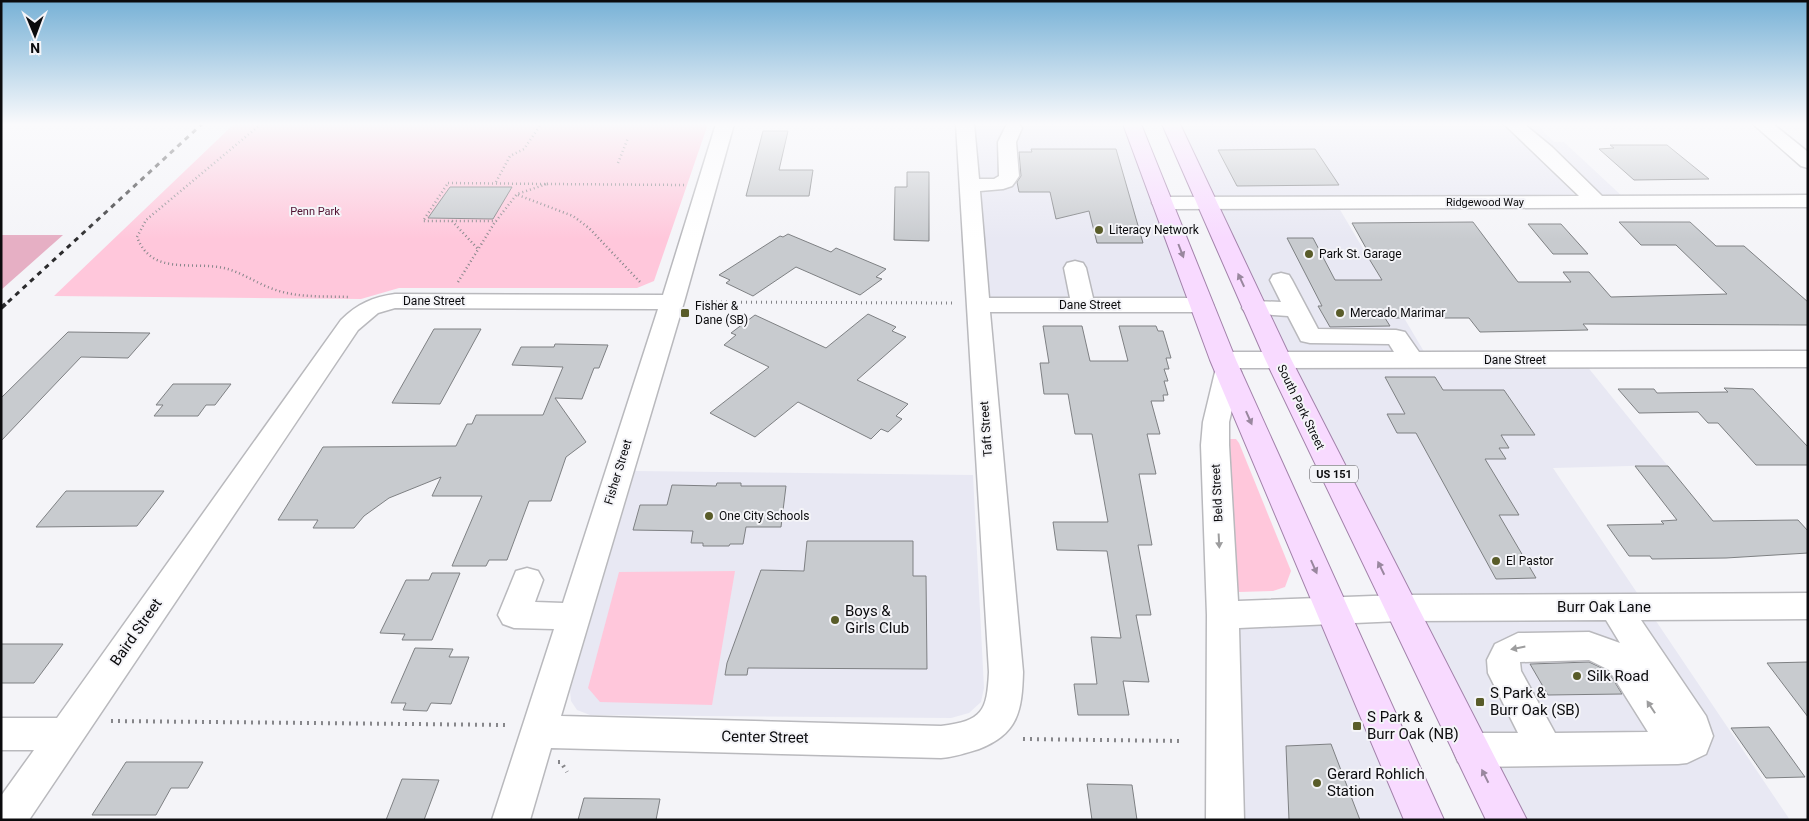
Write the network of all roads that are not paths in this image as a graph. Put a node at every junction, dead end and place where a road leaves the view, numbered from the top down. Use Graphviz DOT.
graph roads {
  1 [pos="714,162"];
  2 [pos="968,162"];
  3 [pos="1008,162"];
  4 [pos="1147,162"];
  5 [pos="1187,162"];
  6 [pos="1557,162"];
  7 [pos="970,185"];
  8 [pos="1596,201"];
  9 [pos="1808,201"];
  10 [pos="1162,203"];
  11 [pos="1205,203"];
  12 [pos="1075,268"];
  13 [pos="1281,280"];
  14 [pos="682,302"];
  15 [pos="967,304"];
  16 [pos="1082,305"];
  17 [pos="1201,305"];
  18 [pos="1254,308"];
  19 [pos="1296,309"];
  20 [pos="1278,359"];
  21 [pos="1411,359"];
  22 [pos="1808,359"];
  23 [pos="1225,366"];
  24 [pos="267,444"];
  25 [pos="527,580"];
  26 [pos="1808,606"];
  27 [pos="1615,607"];
  28 [pos="1400,608"];
  29 [pos="1334,610"];
  30 [pos="1223,615"];
  31 [pos="574,616"];
  32 [pos="523,728"];
  33 [pos="988,728"];
  34 [pos="1,734"];
  35 [pos="65,734"];
  36 [pos="1678,748"];
  37 [pos="1545,749"];
  38 [pos="1472,750"];
  39 [pos="7,820"];
  40 [pos="511,820"];
  41 [pos="1225,820"];
  42 [pos="1424,820"];
  43 [pos="1507,820"];
  1 -- 14 [label="street, Fisher Street"];
  2 -- 7 [label="street, Taft Street"];
  3 -- 7 [label="street"];
  4 -- 10 [label="main road"];
  5 -- 11 [label="main road, South Park Street / US 151"];
  6 -- 8 [label="street"];
  7 -- 15 [label="street, Taft Street"];
  8 -- 9 [label="street, Ridgewood Way"];
  8 -- 11 [label="street, Ridgewood Way"];
  10 -- 11 [label="street, Ridgewood Way"];
  10 -- 17 [label="main road, one-way"];
  18 -- 11 [label="main road, South Park Street / US 151, one-way"];
  12 -- 16 [label="street"];
  13 -- 19 [label="street"];
  14 -- 24 [label="street, Dane Street"];
  14 -- 31 [label="street, Fisher Street"];
  15 -- 16 [label="street, Dane Street"];
  15 -- 33 [label="street, Taft Street"];
  16 -- 17 [label="street, Dane Street"];
  17 -- 23 [label="main road"];
  18 -- 19 [label="street"];
  18 -- 20 [label="main road, South Park Street / US 151"];
  19 -- 21 [label="street"];
  20 -- 21 [label="street, Dane Street"];
  20 -- 23 [label="street, Dane Street"];
  28 -- 20 [label="main road, South Park Street / US 151, one-way"];
  21 -- 22 [label="street, Dane Street"];
  23 -- 29 [label="main road, one-way"];
  23 -- 30 [label="street, Beld Street, one-way"];
  24 -- 35 [label="street, Baird Street"];
  25 -- 31 [label="street"];
  26 -- 27 [label="street, Burr Oak Lane"];
  27 -- 28 [label="street, Burr Oak Lane"];
  27 -- 36 [label="street"];
  28 -- 29 [label="street"];
  28 -- 38 [label="main road, South Park Street / US 151"];
  29 -- 30 [label="street"];
  29 -- 42 [label="main road"];
  30 -- 41 [label="street, Beld Street"];
  31 -- 32 [label="street, Fisher Street"];
  32 -- 33 [label="street, Center Street"];
  32 -- 40 [label="street, Fisher Street"];
  34 -- 35 [label="street"];
  35 -- 39 [label="street, Baird Street"];
  36 -- 37 [label="street"];
  36 -- 37 [label="street, one-way"];
  37 -- 38 [label="street"];
  43 -- 38 [label="main road, South Park Street / US 151, one-way"];
}
